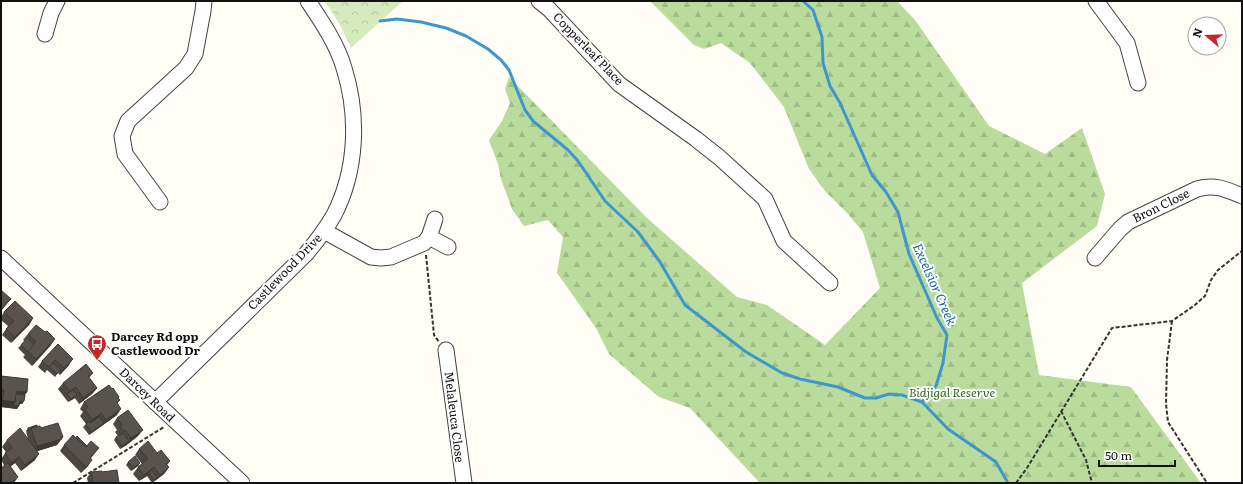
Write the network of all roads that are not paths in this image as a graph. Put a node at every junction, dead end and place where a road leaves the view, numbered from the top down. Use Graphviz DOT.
graph roads {
  1 [pos="57,1"];
  2 [pos="204,1"];
  3 [pos="308,1"];
  4 [pos="539,1"];
  5 [pos="1096,1"];
  6 [pos="45,34"];
  7 [pos="1138,82"];
  8 [pos="1242,196"];
  9 [pos="160,202"];
  10 [pos="435,219"];
  11 [pos="324,231"];
  12 [pos="427,240"];
  13 [pos="448,247"];
  14 [pos="1,258"];
  15 [pos="1095,258"];
  16 [pos="830,283"];
  17 [pos="446,350"];
  18 [pos="155,402"];
  19 [pos="242,483"];
  20 [pos="464,483"];
  1 -- 6 [label="street"];
  2 -- 9 [label="street"];
  3 -- 11 [label="street, Castlewood Drive"];
  4 -- 16 [label="street, Copperleaf Place"];
  5 -- 7 [label="street"];
  8 -- 15 [label="street, Bron Close"];
  10 -- 12 [label="street"];
  11 -- 12 [label="street"];
  11 -- 18 [label="street, Castlewood Drive"];
  12 -- 13 [label="street"];
  14 -- 18 [label="street, Darcey Road"];
  17 -- 20 [label="street, Melaleuca Close"];
  18 -- 19 [label="street, Darcey Road"];
}
